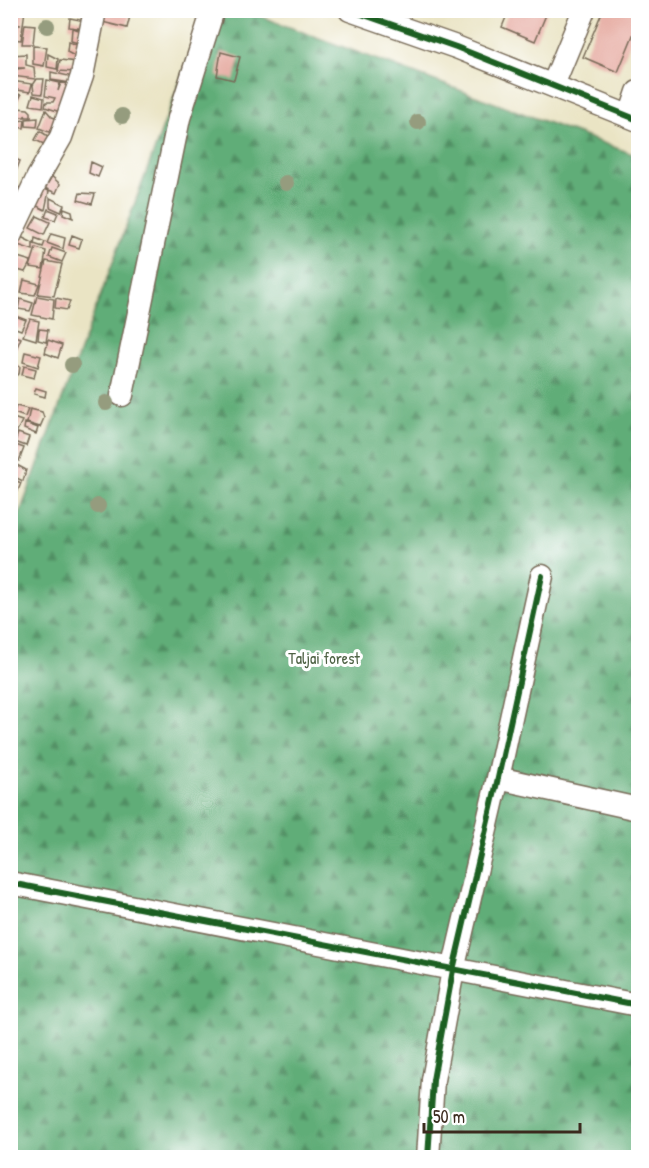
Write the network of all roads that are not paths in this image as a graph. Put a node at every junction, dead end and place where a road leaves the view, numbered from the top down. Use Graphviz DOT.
graph roads {
  1 [pos="95,10"];
  2 [pos="213,10"];
  3 [pos="350,10"];
  4 [pos="584,10"];
  5 [pos="410,19"];
  6 [pos="553,85"];
  7 [pos="639,92"];
  8 [pos="634,118"];
  9 [pos="10,236"];
  10 [pos="122,394"];
  11 [pos="542,576"];
  12 [pos="498,778"];
  13 [pos="639,809"];
  14 [pos="10,883"];
  15 [pos="453,970"];
  16 [pos="639,1005"];
  17 [pos="428,1158"];
  1 -- 9 [label="street"];
  2 -- 10 [label="street"];
  3 -- 5 [label="street"];
  4 -- 6 [label="street"];
  5 -- 6 [label="street"];
  6 -- 8 [label="street"];
  7 -- 8 [label="street"];
  11 -- 12 [label="street"];
  12 -- 13 [label="street"];
  12 -- 15 [label="street"];
  14 -- 15 [label="street"];
  15 -- 16 [label="street"];
  15 -- 17 [label="street"];
}
